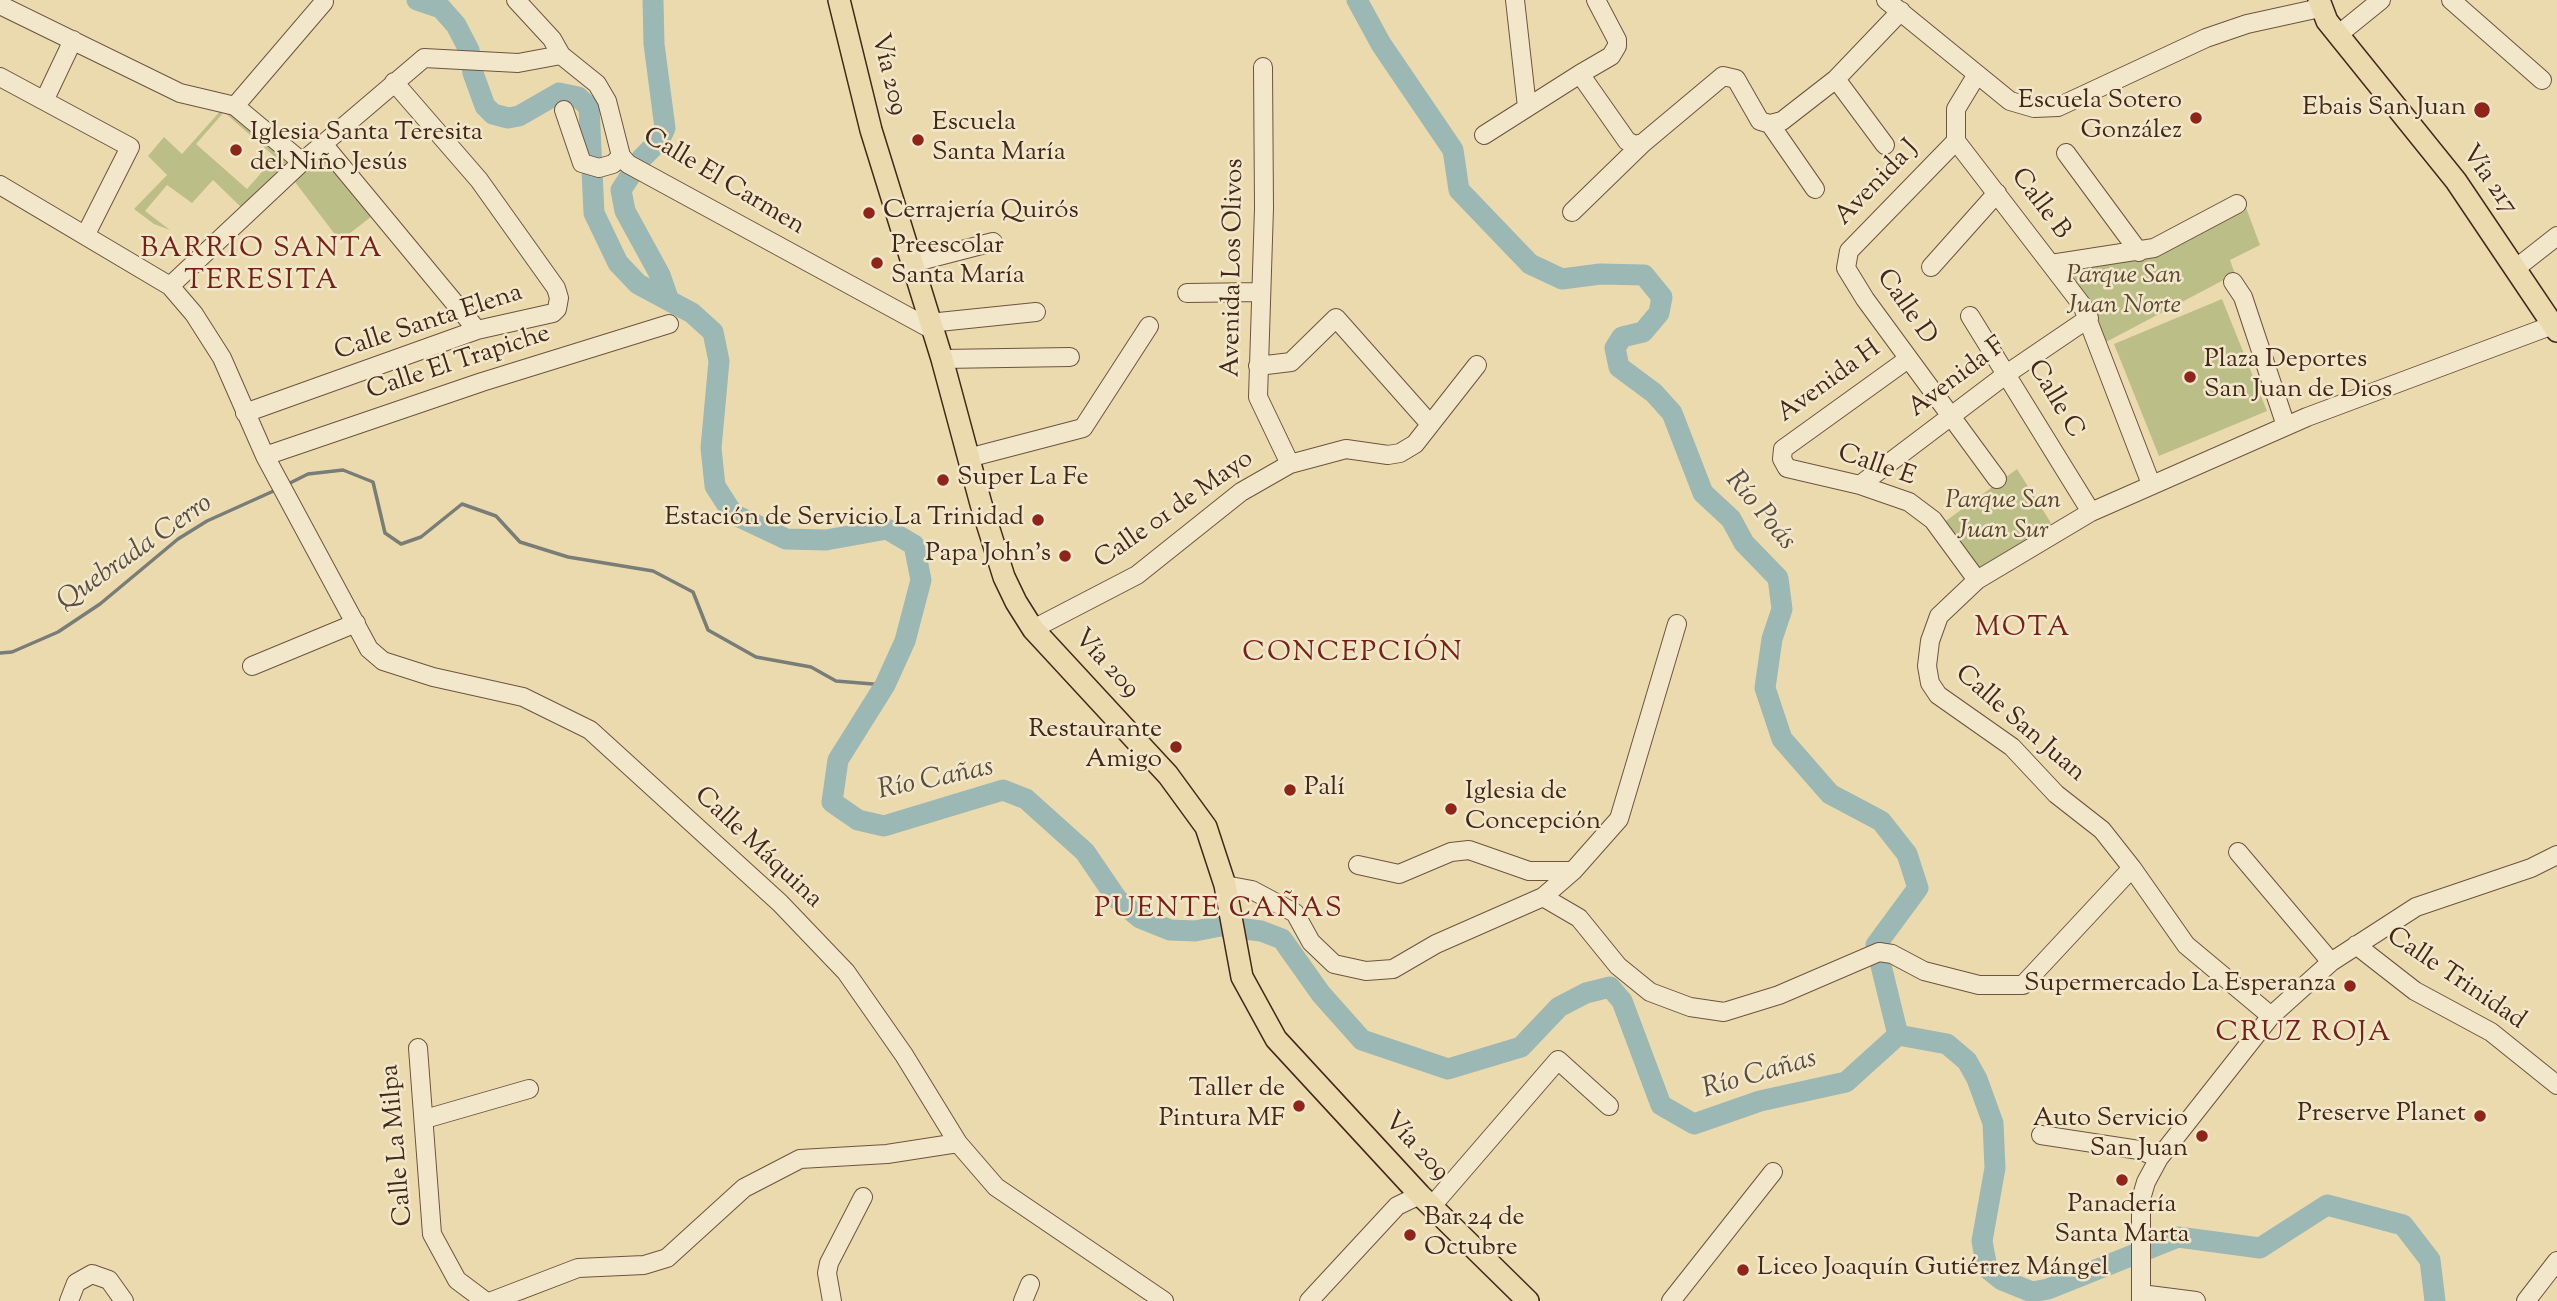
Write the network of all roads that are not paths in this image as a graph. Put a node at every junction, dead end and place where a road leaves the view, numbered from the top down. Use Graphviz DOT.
graph roads {
  1 [pos="516,0"];
  2 [pos="839,0"];
  3 [pos="1515,0"];
  4 [pos="1596,0"];
  5 [pos="1886,0"];
  6 [pos="2381,0"];
  7 [pos="2451,0"];
  8 [pos="324,2"];
  9 [pos="2320,4"];
  10 [pos="0,5"];
  11 [pos="1901,11"];
  12 [pos="2339,34"];
  13 [pos="73,40"];
  14 [pos="561,55"];
  15 [pos="1263,67"];
  16 [pos="1580,74"];
  17 [pos="1976,76"];
  18 [pos="0,77"];
  19 [pos="1836,79"];
  20 [pos="2542,80"];
  21 [pos="394,82"];
  22 [pos="45,99"];
  23 [pos="235,106"];
  24 [pos="1527,107"];
  25 [pos="564,110"];
  26 [pos="1770,124"];
  27 [pos="1484,135"];
  28 [pos="1956,141"];
  29 [pos="1643,143"];
  30 [pos="323,144"];
  31 [pos="1885,145"];
  32 [pos="2066,153"];
  33 [pos="302,162"];
  34 [pos="631,164"];
  35 [pos="0,185"];
  36 [pos="1815,189"];
  37 [pos="1997,193"];
  38 [pos="2238,204"];
  39 [pos="1573,212"];
  40 [pos="86,234"];
  41 [pos="2557,236"];
  42 [pos="993,242"];
  43 [pos="2139,252"];
  44 [pos="912,263"];
  45 [pos="2051,264"];
  46 [pos="1931,267"];
  47 [pos="1846,268"];
  48 [pos="2515,270"];
  49 [pos="2233,282"];
  50 [pos="170,286"];
  51 [pos="1261,292"];
  52 [pos="1187,293"];
  53 [pos="1036,312"];
  54 [pos="1970,316"];
  55 [pos="2089,318"];
  56 [pos="669,324"];
  57 [pos="930,326"];
  58 [pos="1149,326"];
  59 [pos="2555,328"];
  60 [pos="477,330"];
  61 [pos="1070,357"];
  62 [pos="942,359"];
  63 [pos="1908,359"];
  64 [pos="1477,365"];
  65 [pos="1258,366"];
  66 [pos="2008,373"];
  67 [pos="245,413"];
  68 [pos="1950,417"];
  69 [pos="1430,424"];
  70 [pos="2286,426"];
  71 [pos="1783,449"];
  72 [pos="265,456"];
  73 [pos="968,458"];
  74 [pos="1290,464"];
  75 [pos="1997,480"];
  76 [pos="2151,484"];
  77 [pos="1860,485"];
  78 [pos="2091,512"];
  79 [pos="1977,580"];
  80 [pos="356,623"];
  81 [pos="1677,624"];
  82 [pos="1033,629"];
  83 [pos="252,666"];
  84 [pos="2238,852"];
  85 [pos="2557,855"];
  86 [pos="1359,865"];
  87 [pos="2132,867"];
  88 [pos="1573,871"];
  89 [pos="1225,886"];
  90 [pos="1543,897"];
  91 [pos="2356,945"];
  92 [pos="2331,962"];
  93 [pos="2272,1016"];
  94 [pos="418,1048"];
  95 [pos="2557,1085"];
  96 [pos="528,1089"];
  97 [pos="1609,1106"];
  98 [pos="425,1119"];
  99 [pos="2041,1135"];
  100 [pos="958,1143"];
  101 [pos="2159,1157"];
  102 [pos="1773,1172"];
  103 [pos="863,1197"];
  104 [pos="1426,1201"];
  105 [pos="2557,1261"];
  106 [pos="1030,1284"];
  107 [pos="2141,1298"];
  108 [pos="69,1301"];
  109 [pos="124,1301"];
  110 [pos="485,1301"];
  111 [pos="492,1301"];
  112 [pos="832,1301"];
  113 [pos="1023,1301"];
  114 [pos="1164,1301"];
  115 [pos="1309,1301"];
  116 [pos="1528,1301"];
  117 [pos="1671,1301"];
  118 [pos="2196,1301"];
  119 [pos="2526,1301"];
  1 -- 14 [label="street, Calle El Carmen"];
  2 -- 44 [label="main road, Vía 209"];
  3 -- 24 [label="street"];
  4 -- 16 [label="street"];
  5 -- 11 [label="street"];
  6 -- 12 [label="street"];
  7 -- 20 [label="street"];
  8 -- 23 [label="street"];
  9 -- 12 [label="main road, Vía 217"];
  9 -- 17 [label="street"];
  10 -- 13 [label="street"];
  11 -- 17 [label="street"];
  11 -- 19 [label="street"];
  12 -- 48 [label="main road, Vía 217"];
  13 -- 22 [label="street"];
  13 -- 23 [label="street"];
  14 -- 21 [label="street"];
  14 -- 34 [label="street, Calle El Carmen"];
  15 -- 51 [label="street, Avenida Los Olivos"];
  16 -- 24 [label="street"];
  16 -- 29 [label="street"];
  17 -- 28 [label="street"];
  18 -- 22 [label="street"];
  19 -- 26 [label="street"];
  19 -- 31 [label="street"];
  21 -- 30 [label="street"];
  21 -- 60 [label="street, Calle Santa Elena"];
  22 -- 40 [label="street"];
  23 -- 33 [label="street"];
  24 -- 27 [label="street"];
  25 -- 34 [label="street"];
  26 -- 29 [label="street"];
  26 -- 36 [label="street"];
  28 -- 37 [label="street, Calle B"];
  28 -- 47 [label="street, Avenida J"];
  29 -- 39 [label="street"];
  30 -- 33 [label="street"];
  30 -- 60 [label="street"];
  32 -- 43 [label="street"];
  33 -- 50 [label="street"];
  34 -- 57 [label="street, Calle El Carmen"];
  35 -- 40 [label="street, Calle Máquina"];
  37 -- 45 [label="street, Calle B"];
  37 -- 46 [label="street"];
  38 -- 43 [label="street"];
  40 -- 50 [label="street, Calle Máquina"];
  41 -- 48 [label="street"];
  42 -- 44 [label="street"];
  43 -- 45 [label="street"];
  44 -- 57 [label="main road, Vía 209"];
  45 -- 55 [label="street, Calle B"];
  47 -- 63 [label="street, Calle D"];
  48 -- 59 [label="main road, Vía 217"];
  49 -- 70 [label="street"];
  50 -- 67 [label="street, Calle Máquina"];
  51 -- 52 [label="street"];
  51 -- 65 [label="street, Avenida Los Olivos"];
  53 -- 57 [label="street"];
  54 -- 66 [label="street, Calle C"];
  55 -- 66 [label="street, Avenida F"];
  55 -- 76 [label="street, Calle B"];
  56 -- 72 [label="street, Calle El Trapiche"];
  57 -- 62 [label="main road, Vía 209"];
  58 -- 73 [label="street"];
  59 -- 70 [label="street, Calle San Juan"];
  60 -- 67 [label="street, Calle Santa Elena"];
  61 -- 62 [label="street"];
  62 -- 73 [label="main road, Vía 209"];
  63 -- 68 [label="street, Calle D"];
  63 -- 71 [label="street, Avenida H"];
  64 -- 69 [label="street, Calle 01 de Mayo"];
  65 -- 69 [label="street"];
  65 -- 74 [label="street, Avenida Los Olivos"];
  66 -- 68 [label="street, Avenida F"];
  66 -- 78 [label="street, Calle C"];
  67 -- 72 [label="street, Calle Máquina"];
  68 -- 75 [label="street, Calle D"];
  68 -- 77 [label="street, Avenida F"];
  69 -- 74 [label="street, Calle 01 de Mayo"];
  70 -- 76 [label="street, Calle San Juan"];
  71 -- 77 [label="street, Calle E"];
  72 -- 80 [label="street, Calle Máquina"];
  73 -- 82 [label="main road, Vía 209"];
  74 -- 82 [label="street, Calle 01 de Mayo"];
  76 -- 78 [label="street, Calle San Juan"];
  77 -- 79 [label="street, Calle E"];
  78 -- 79 [label="street, Calle San Juan"];
  79 -- 87 [label="street, Calle San Juan"];
  80 -- 83 [label="street"];
  80 -- 100 [label="street, Calle Máquina"];
  81 -- 88 [label="street"];
  82 -- 89 [label="main road, Vía 209"];
  84 -- 92 [label="street"];
  85 -- 91 [label="street"];
  86 -- 88 [label="street"];
  87 -- 90 [label="street"];
  87 -- 93 [label="street, Calle San Juan"];
  88 -- 90 [label="street"];
  89 -- 90 [label="street"];
  89 -- 104 [label="main road, Vía 209"];
  91 -- 92 [label="street"];
  91 -- 95 [label="street, Calle Trinidad"];
  92 -- 93 [label="street"];
  93 -- 101 [label="street"];
  94 -- 98 [label="street, Calle La Milpa"];
  96 -- 98 [label="street"];
  97 -- 104 [label="street"];
  98 -- 110 [label="street, Calle La Milpa"];
  99 -- 101 [label="street"];
  100 -- 111 [label="street"];
  100 -- 114 [label="street, Calle Máquina"];
  101 -- 107 [label="street"];
  102 -- 117 [label="street"];
  103 -- 112 [label="street"];
  104 -- 115 [label="street"];
  104 -- 116 [label="main road, Vía 209"];
  105 -- 119 [label="street"];
  106 -- 113 [label="street"];
  107 -- 118 [label="street"];
  108 -- 109 [label="street"];
}
